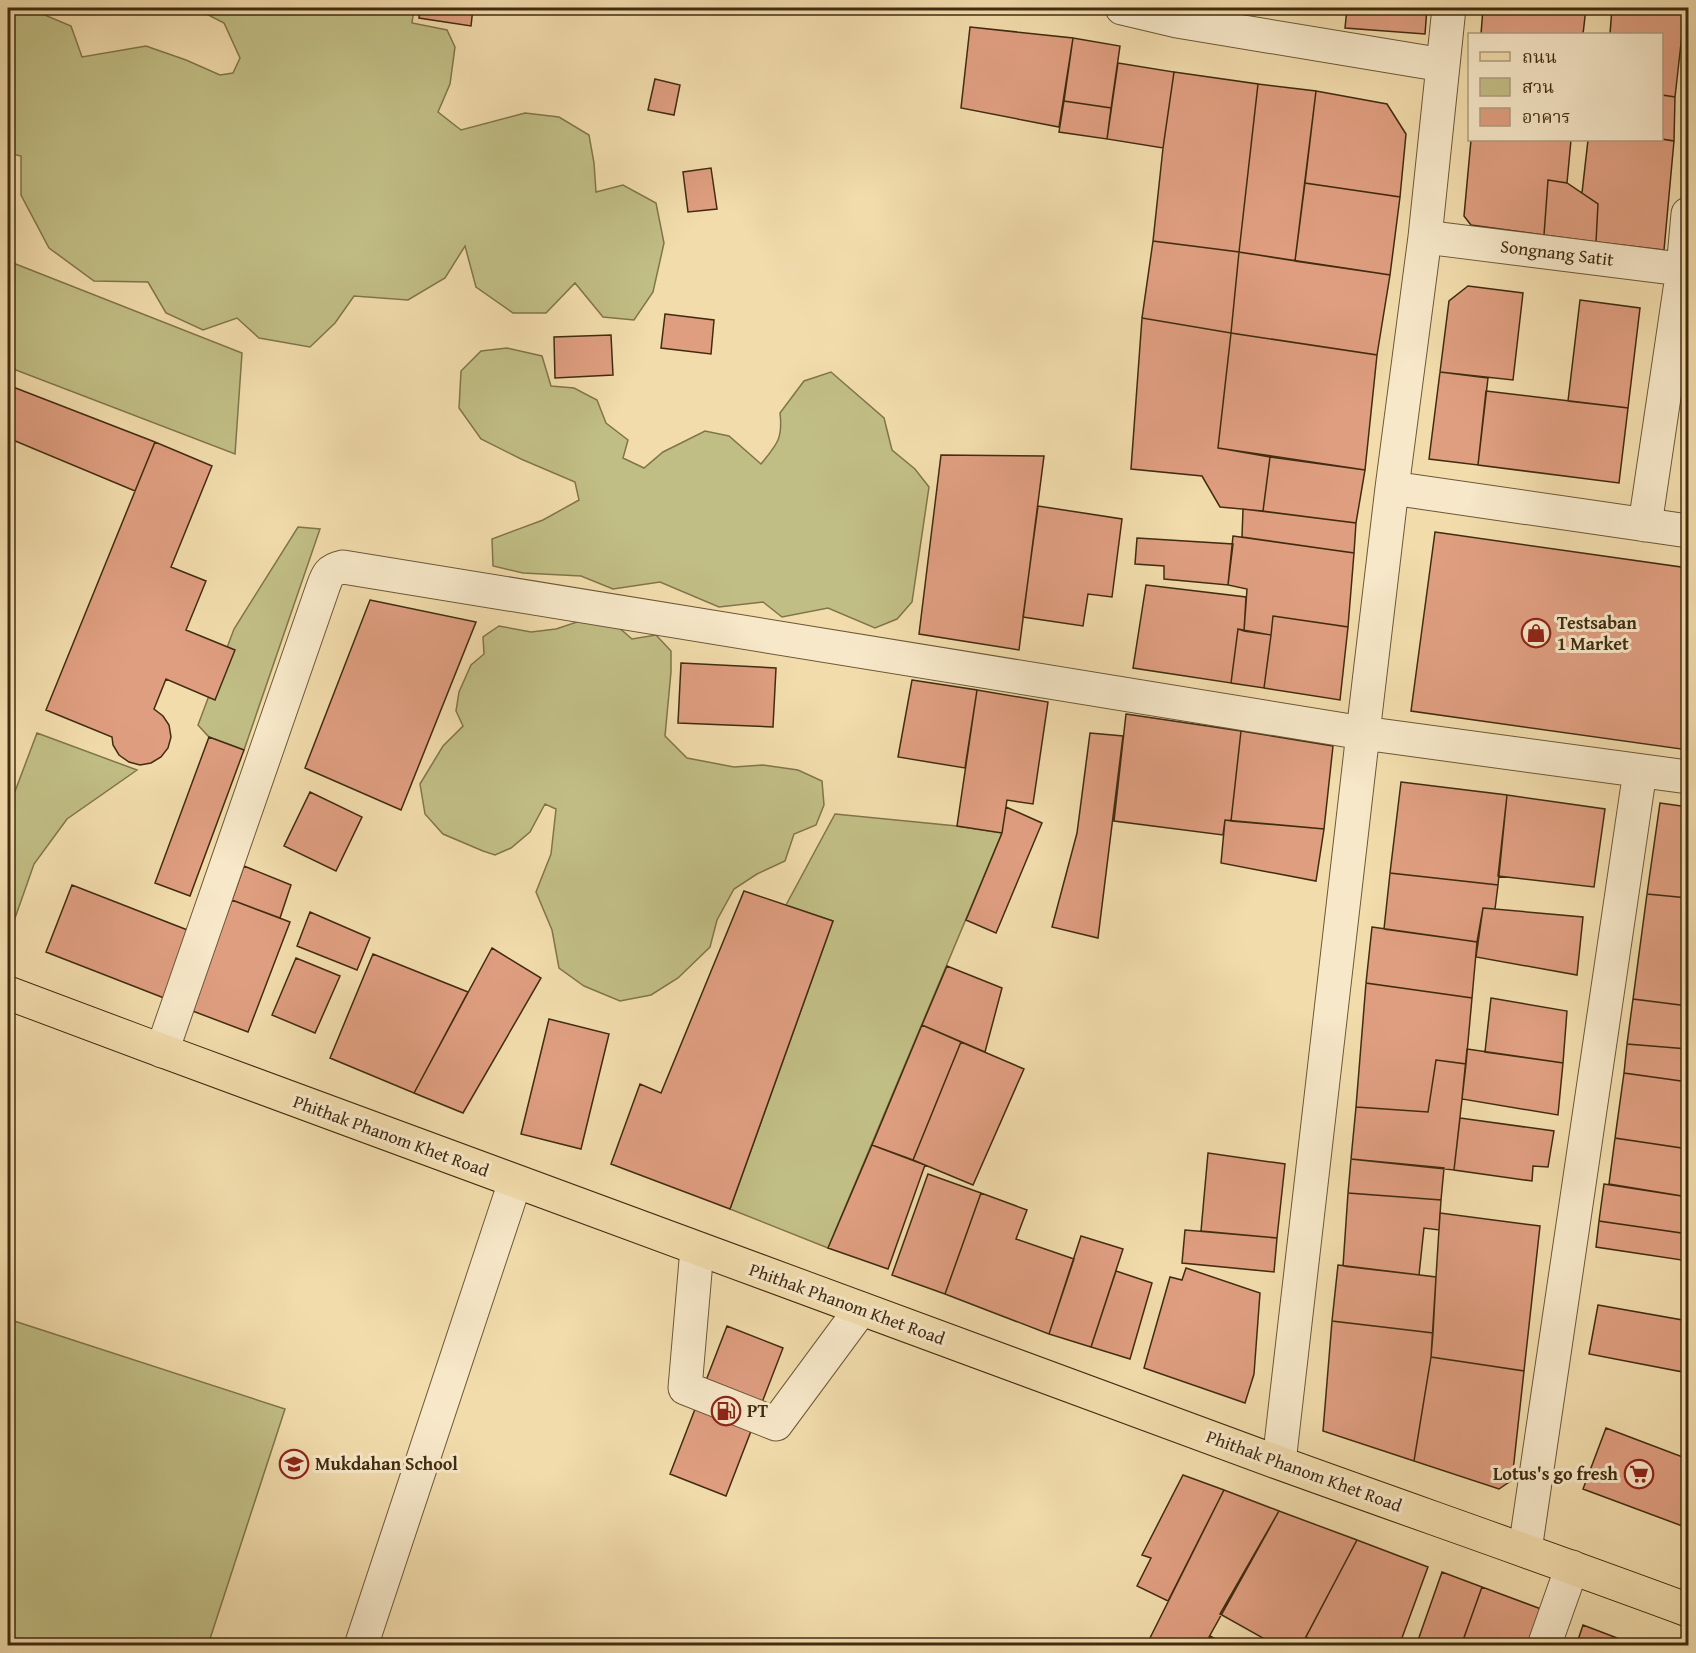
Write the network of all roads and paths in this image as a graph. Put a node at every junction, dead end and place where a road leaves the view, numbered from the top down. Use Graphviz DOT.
graph roads {
  1 [pos="1122,8"];
  2 [pos="1449,8"];
  3 [pos="1443,65"];
  4 [pos="1689,214"];
  5 [pos="1425,237"];
  6 [pos="1686,269"];
  7 [pos="1392,488"];
  8 [pos="1645,525"];
  9 [pos="1689,531"];
  10 [pos="1363,733"];
  11 [pos="1640,771"];
  12 [pos="1689,777"];
  13 [pos="8,993"];
  14 [pos="162,1051"];
  15 [pos="515,1182"];
  16 [pos="697,1249"];
  17 [pos="861,1309"];
  18 [pos="1279,1462"];
  19 [pos="1525,1550"];
  20 [pos="1572,1567"];
  21 [pos="1689,1610"];
  22 [pos="362,1646"];
  23 [pos="1544,1646"];
  1 -- 3 [label="street"];
  2 -- 3 [label="street"];
  3 -- 5 [label="street"];
  4 -- 6 [label="street"];
  5 -- 6 [label="street, Songnang Satit"];
  5 -- 7 [label="street"];
  6 -- 8 [label="street"];
  7 -- 8 [label="street"];
  7 -- 10 [label="street"];
  8 -- 9 [label="street"];
  10 -- 11 [label="street"];
  10 -- 14 [label="street"];
  10 -- 18 [label="street"];
  11 -- 12 [label="street"];
  11 -- 19 [label="street"];
  13 -- 14 [label="main road, Phithak Phanom Khet Road"];
  14 -- 15 [label="main road, Phithak Phanom Khet Road"];
  15 -- 16 [label="main road, Phithak Phanom Khet Road"];
  15 -- 22 [label="street"];
  16 -- 17 [label="main road, Phithak Phanom Khet Road"];
  16 -- 17 [label="street"];
  17 -- 18 [label="main road, Phithak Phanom Khet Road"];
  18 -- 19 [label="main road, Phithak Phanom Khet Road"];
  19 -- 20 [label="main road, Phithak Phanom Khet Road"];
  20 -- 21 [label="main road, Phithak Phanom Khet Road"];
  20 -- 23 [label="street"];
}
